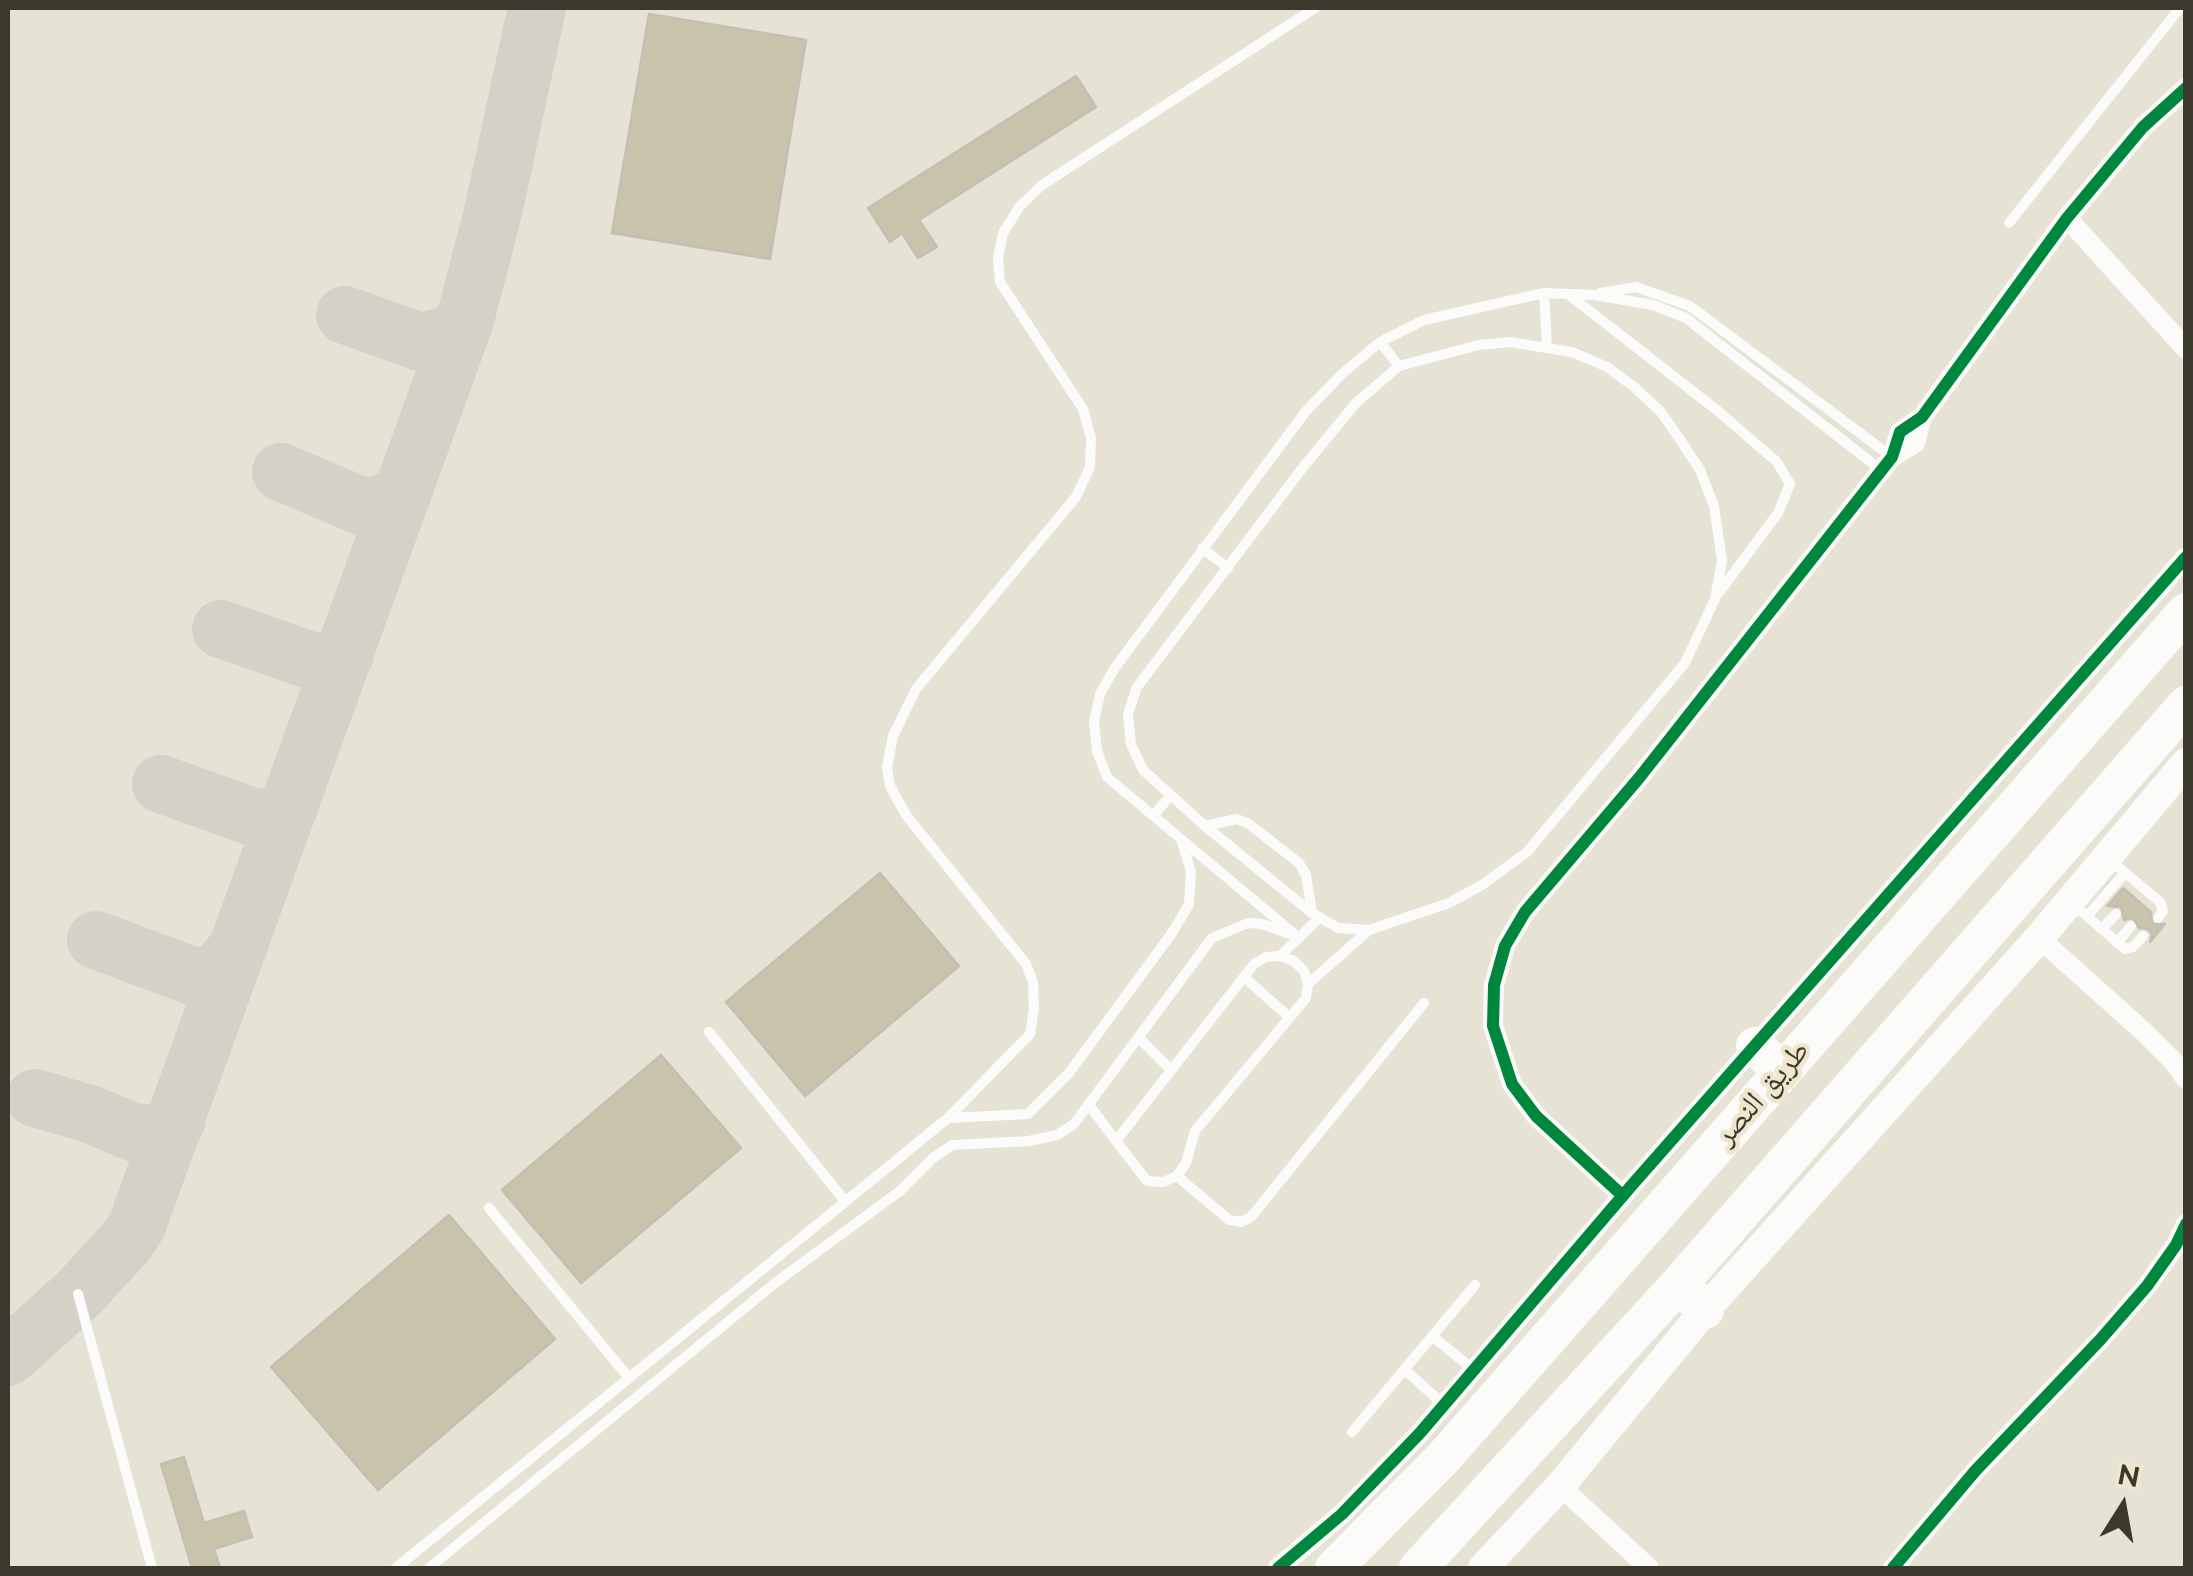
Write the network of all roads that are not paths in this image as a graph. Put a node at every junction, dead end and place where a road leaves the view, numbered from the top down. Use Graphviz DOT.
graph roads {
  1 [pos="1315,8"];
  2 [pos="2180,8"];
  3 [pos="2186,88"];
  4 [pos="2066,218"];
  5 [pos="2009,223"];
  6 [pos="1544,293"];
  7 [pos="1568,294"];
  8 [pos="1594,294"];
  9 [pos="1380,342"];
  10 [pos="1547,346"];
  11 [pos="2186,349"];
  12 [pos="1399,366"];
  13 [pos="1887,464"];
  14 [pos="1202,548"];
  15 [pos="2186,557"];
  16 [pos="1228,568"];
  17 [pos="1715,599"];
  18 [pos="2186,612"];
  19 [pos="2186,705"];
  20 [pos="2182,773"];
  21 [pos="1171,795"];
  22 [pos="1152,816"];
  23 [pos="1205,826"];
  24 [pos="1182,841"];
  25 [pos="2116,865"];
  26 [pos="2140,886"];
  27 [pos="2132,896"];
  28 [pos="2156,899"];
  29 [pos="2147,908"];
  30 [pos="2078,909"];
  31 [pos="2116,914"];
  32 [pos="1316,915"];
  33 [pos="2158,918"];
  34 [pos="2132,926"];
  35 [pos="1368,930"];
  36 [pos="2102,930"];
  37 [pos="2143,936"];
  38 [pos="1299,938"];
  39 [pos="2040,938"];
  40 [pos="2116,943"];
  41 [pos="1280,956"];
  42 [pos="1244,977"];
  43 [pos="1308,984"];
  44 [pos="1424,1003"];
  45 [pos="1290,1018"];
  46 [pos="709,1032"];
  47 [pos="1138,1038"];
  48 [pos="1768,1059"];
  49 [pos="1172,1070"];
  50 [pos="2186,1079"];
  51 [pos="1088,1105"];
  52 [pos="948,1118"];
  53 [pos="1116,1141"];
  54 [pos="1177,1176"];
  55 [pos="1623,1196"];
  56 [pos="845,1201"];
  57 [pos="489,1208"];
  58 [pos="2186,1224"];
  59 [pos="1475,1285"];
  60 [pos="78,1294"];
  61 [pos="1692,1297"];
  62 [pos="1432,1336"];
  63 [pos="1404,1369"];
  64 [pos="1474,1370"];
  65 [pos="629,1378"];
  66 [pos="1352,1432"];
  67 [pos="1436,1432"];
  68 [pos="1560,1486"];
  69 [pos="152,1568"];
  70 [pos="396,1568"];
  71 [pos="429,1568"];
  72 [pos="1278,1568"];
  73 [pos="1334,1568"];
  74 [pos="1418,1568"];
  75 [pos="1483,1568"];
  76 [pos="1648,1568"];
  77 [pos="1893,1568"];
  1 -- 52 [label="lane"];
  2 -- 5 [label="lane"];
  3 -- 4 [label="street"];
  4 -- 11 [label="street"];
  4 -- 13 [label="street"];
  6 -- 7 [label="lane"];
  6 -- 9 [label="lane"];
  6 -- 10 [label="lane"];
  7 -- 8 [label="lane"];
  7 -- 17 [label="lane"];
  8 -- 13 [label="lane"];
  8 -- 13 [label="lane"];
  9 -- 12 [label="lane"];
  9 -- 14 [label="lane"];
  10 -- 12 [label="lane"];
  10 -- 17 [label="lane"];
  12 -- 16 [label="lane"];
  13 -- 55 [label="street"];
  14 -- 16 [label="lane"];
  14 -- 22 [label="lane"];
  15 -- 48 [label="street"];
  16 -- 21 [label="lane"];
  17 -- 35 [label="lane"];
  18 -- 48 [label="highway, طريق النصر"];
  19 -- 61 [label="highway"];
  20 -- 25 [label="street"];
  21 -- 22 [label="lane"];
  21 -- 23 [label="lane"];
  22 -- 24 [label="lane"];
  23 -- 32 [label="lane"];
  23 -- 32 [label="lane"];
  24 -- 38 [label="lane"];
  24 -- 52 [label="lane"];
  25 -- 26 [label="lane"];
  25 -- 30 [label="street"];
  26 -- 27 [label="lane"];
  26 -- 28 [label="lane"];
  28 -- 29 [label="lane"];
  28 -- 33 [label="lane"];
  30 -- 36 [label="lane"];
  30 -- 39 [label="street"];
  31 -- 36 [label="lane"];
  32 -- 35 [label="lane"];
  32 -- 38 [label="lane"];
  34 -- 40 [label="lane"];
  35 -- 43 [label="lane"];
  36 -- 40 [label="lane"];
  37 -- 40 [label="lane"];
  38 -- 41 [label="lane"];
  38 -- 47 [label="lane"];
  39 -- 50 [label="street"];
  39 -- 61 [label="street"];
  41 -- 42 [label="lane"];
  41 -- 43 [label="lane"];
  42 -- 45 [label="lane"];
  42 -- 49 [label="lane"];
  43 -- 45 [label="lane"];
  44 -- 54 [label="lane"];
  45 -- 54 [label="lane"];
  46 -- 56 [label="lane"];
  47 -- 49 [label="lane"];
  47 -- 51 [label="lane"];
  48 -- 55 [label="street"];
  48 -- 67 [label="highway, طريق النصر"];
  49 -- 53 [label="lane"];
  51 -- 53 [label="lane"];
  51 -- 71 [label="lane"];
  52 -- 56 [label="lane"];
  53 -- 54 [label="lane"];
  55 -- 64 [label="street"];
  56 -- 65 [label="lane"];
  57 -- 65 [label="lane"];
  58 -- 77 [label="street"];
  59 -- 62 [label="lane"];
  60 -- 69 [label="lane"];
  61 -- 68 [label="street"];
  61 -- 74 [label="highway"];
  62 -- 63 [label="lane"];
  62 -- 64 [label="lane"];
  63 -- 66 [label="lane"];
  63 -- 67 [label="lane"];
  64 -- 67 [label="street"];
  65 -- 70 [label="lane"];
  67 -- 72 [label="street"];
  67 -- 73 [label="highway, طريق النصر"];
  68 -- 75 [label="street"];
  68 -- 76 [label="street"];
}
